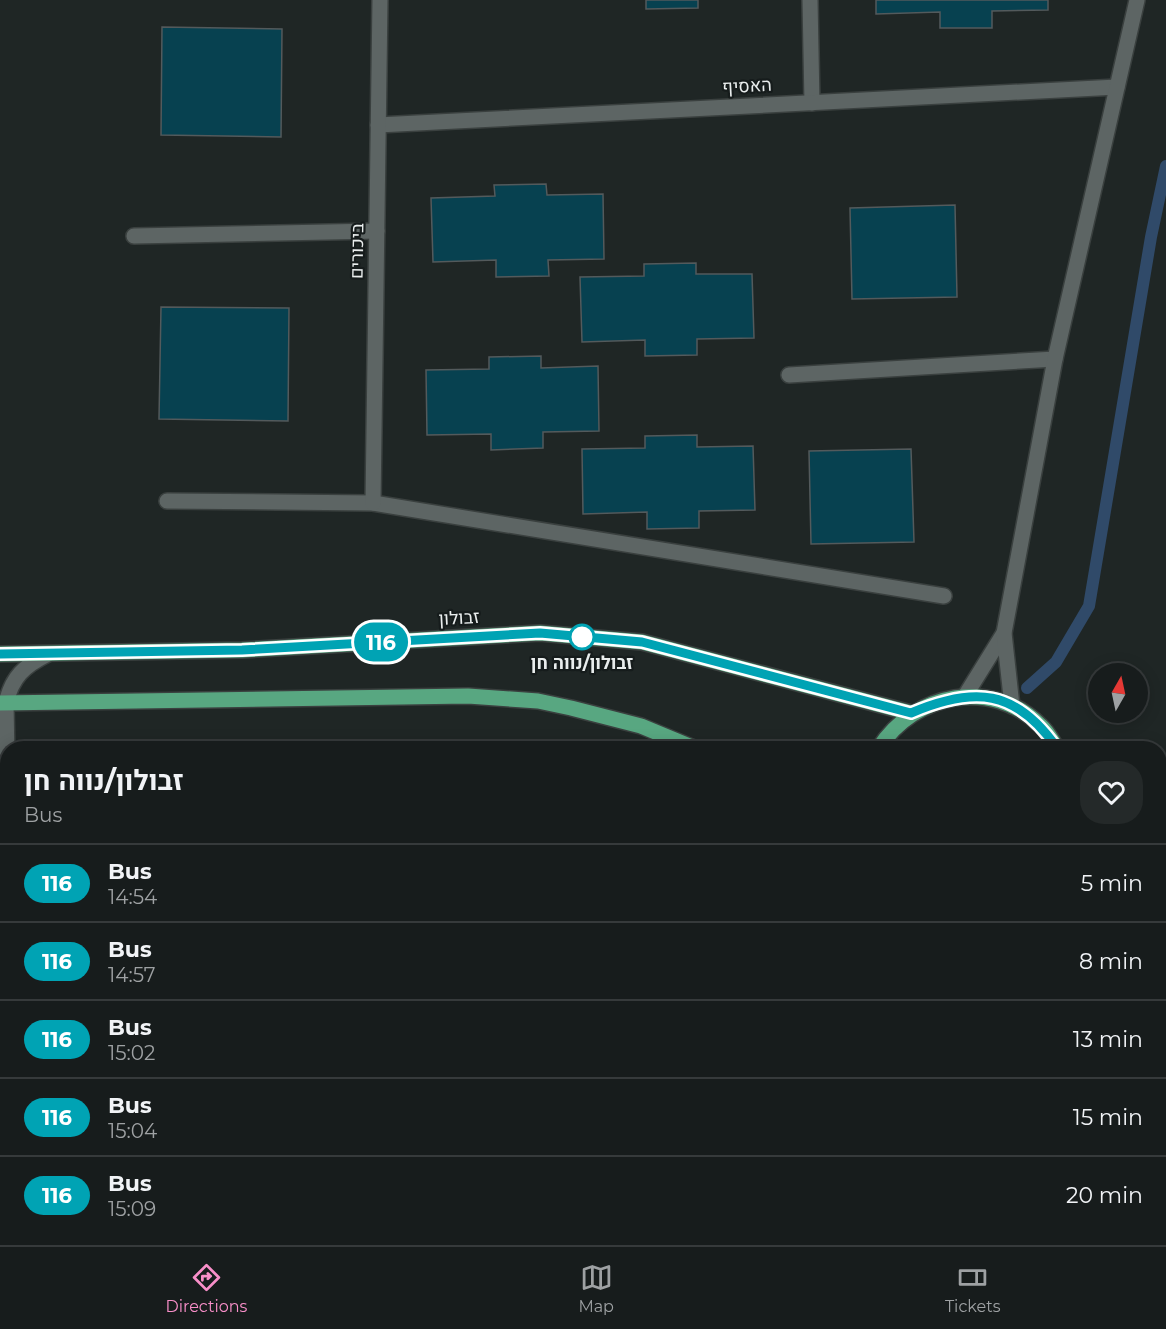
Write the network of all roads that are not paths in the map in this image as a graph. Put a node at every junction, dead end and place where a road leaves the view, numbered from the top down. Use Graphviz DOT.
graph roads {
  1 [pos="380,0"];
  2 [pos="810,0"];
  3 [pos="1137,0"];
  4 [pos="1117,87"];
  5 [pos="812,103"];
  6 [pos="378,125"];
  7 [pos="377,231"];
  8 [pos="134,236"];
  9 [pos="1055,359"];
  10 [pos="789,375"];
  11 [pos="167,501"];
  12 [pos="373,503"];
  13 [pos="944,596"];
  14 [pos="1004,633"];
  15 [pos="0,654"];
  16 [pos="48,654"];
  17 [pos="965,696"];
  18 [pos="3,703"];
  19 [pos="1012,706"];
  20 [pos="911,713"];
  21 [pos="5,741"];
  22 [pos="677,741"];
  23 [pos="884,741"];
  24 [pos="1052,741"];
  1 -- 6 [label="street, ביכורים"];
  2 -- 5 [label="street"];
  3 -- 4 [label="street"];
  4 -- 5 [label="street, האסיף"];
  4 -- 9 [label="street"];
  5 -- 6 [label="street, האסיף"];
  6 -- 7 [label="street, ביכורים"];
  7 -- 8 [label="street"];
  7 -- 12 [label="street, ביכורים"];
  9 -- 10 [label="street"];
  9 -- 14 [label="street"];
  11 -- 12 [label="street"];
  12 -- 13 [label="street"];
  14 -- 17 [label="street"];
  14 -- 19 [label="street"];
  15 -- 16 [label="main road, זבולון"];
  16 -- 18 [label="street"];
  16 -- 20 [label="main road, זבולון"];
  17 -- 19 [label="main road"];
  17 -- 20 [label="main road"];
  18 -- 21 [label="street"];
  18 -- 22 [label="main road"];
  19 -- 24 [label="main road"];
  20 -- 23 [label="main road"];
}
